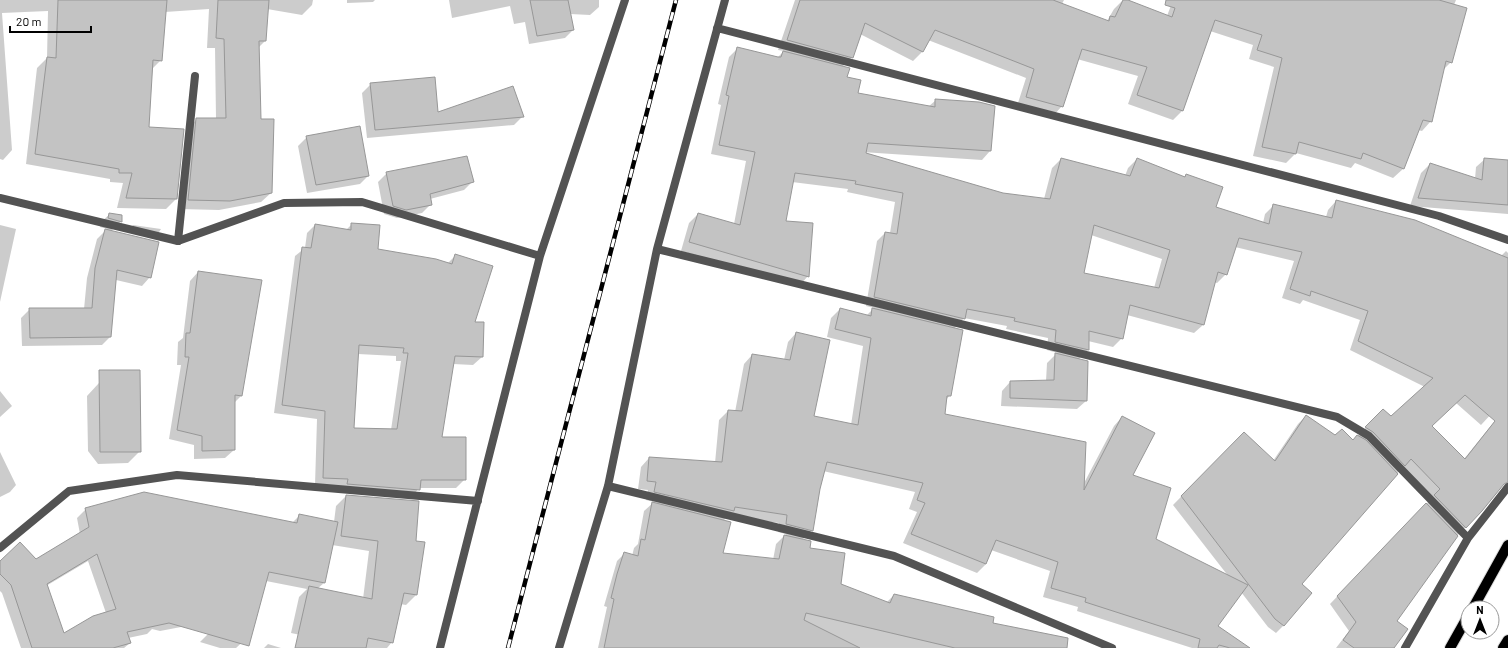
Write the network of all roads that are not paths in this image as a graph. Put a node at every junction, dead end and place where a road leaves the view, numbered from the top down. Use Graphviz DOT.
graph roads {
  1 [pos="625,0"];
  2 [pos="725,0"];
  3 [pos="717,28"];
  4 [pos="195,76"];
  5 [pos="0,198"];
  6 [pos="1508,240"];
  7 [pos="178,241"];
  8 [pos="657,249"];
  9 [pos="540,256"];
  10 [pos="608,486"];
  11 [pos="1508,487"];
  12 [pos="478,501"];
  13 [pos="1468,538"];
  14 [pos="1508,545"];
  15 [pos="0,548"];
  16 [pos="1477,600"];
  17 [pos="1460,630"];
  18 [pos="1508,640"];
  19 [pos="440,648"];
  20 [pos="559,648"];
  21 [pos="1112,648"];
  22 [pos="1405,648"];
  23 [pos="1450,648"];
  24 [pos="1503,648"];
  1 -- 9 [label="street"];
  2 -- 3 [label="street"];
  3 -- 6 [label="street"];
  3 -- 8 [label="street"];
  4 -- 7 [label="street"];
  5 -- 7 [label="street"];
  7 -- 9 [label="street"];
  8 -- 10 [label="street"];
  8 -- 13 [label="street"];
  9 -- 12 [label="street"];
  10 -- 20 [label="street"];
  10 -- 21 [label="street"];
  11 -- 13 [label="street"];
  12 -- 15 [label="street"];
  12 -- 19 [label="street"];
  13 -- 22 [label="street"];
  14 -- 16 [label="main road"];
  17 -- 23 [label="main road"];
  18 -- 24 [label="main road"];
}
